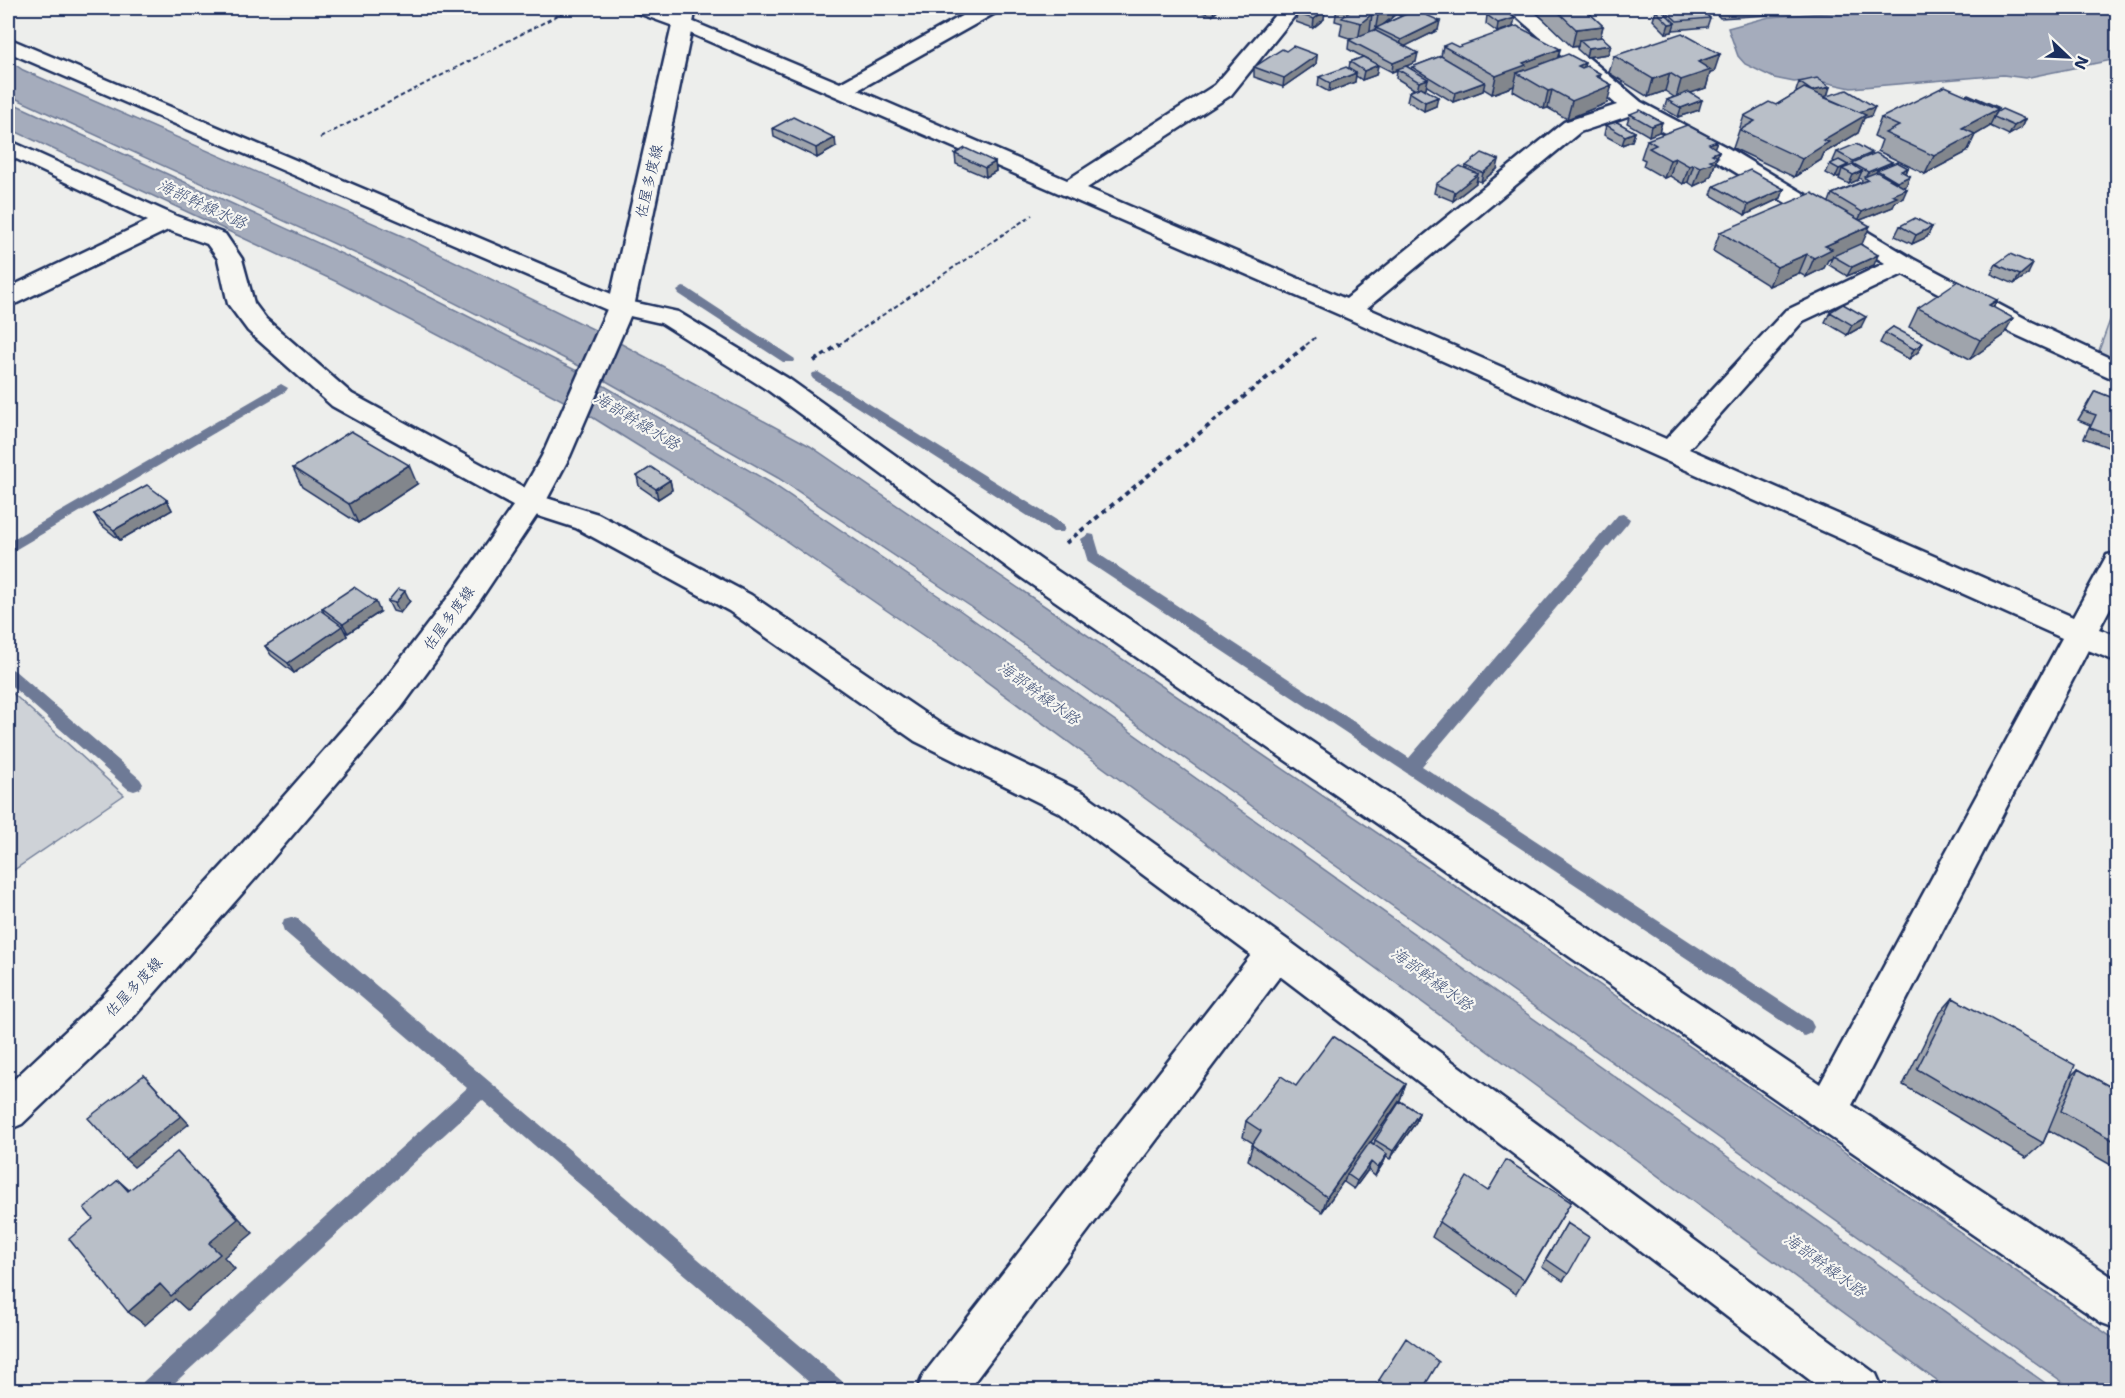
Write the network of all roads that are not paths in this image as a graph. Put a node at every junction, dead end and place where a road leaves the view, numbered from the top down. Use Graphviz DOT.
graph roads {
  1 [pos="642,8"];
  2 [pos="990,8"];
  3 [pos="1291,8"];
  4 [pos="1517,8"];
  5 [pos="685,15"];
  6 [pos="8,45"];
  7 [pos="839,92"];
  8 [pos="1633,107"];
  9 [pos="8,147"];
  10 [pos="1068,190"];
  11 [pos="167,221"];
  12 [pos="1904,264"];
  13 [pos="8,298"];
  14 [pos="621,306"];
  15 [pos="1348,310"];
  16 [pos="2118,373"];
  17 [pos="1670,452"];
  18 [pos="530,503"];
  19 [pos="2118,563"];
  20 [pos="2081,634"];
  21 [pos="2118,650"];
  22 [pos="1276,952"];
  23 [pos="8,1111"];
  24 [pos="1827,1112"];
  25 [pos="2118,1307"];
  26 [pos="940,1390"];
  27 [pos="1860,1390"];
  1 -- 5 [label="street"];
  2 -- 7 [label="street"];
  3 -- 10 [label="street"];
  4 -- 8 [label="street"];
  5 -- 7 [label="street"];
  5 -- 14 [label="street, 佐屋多度線"];
  6 -- 14 [label="street"];
  7 -- 10 [label="street"];
  8 -- 12 [label="street"];
  8 -- 15 [label="street"];
  9 -- 11 [label="street"];
  10 -- 15 [label="street"];
  11 -- 13 [label="street"];
  11 -- 18 [label="street"];
  12 -- 16 [label="street"];
  12 -- 17 [label="street"];
  14 -- 18 [label="street, 佐屋多度線"];
  14 -- 24 [label="street"];
  15 -- 17 [label="street"];
  17 -- 20 [label="street"];
  18 -- 22 [label="street"];
  18 -- 23 [label="street, 佐屋多度線"];
  19 -- 20 [label="street"];
  20 -- 21 [label="street"];
  20 -- 24 [label="street"];
  22 -- 26 [label="street"];
  22 -- 27 [label="street"];
  24 -- 25 [label="street"];
}
